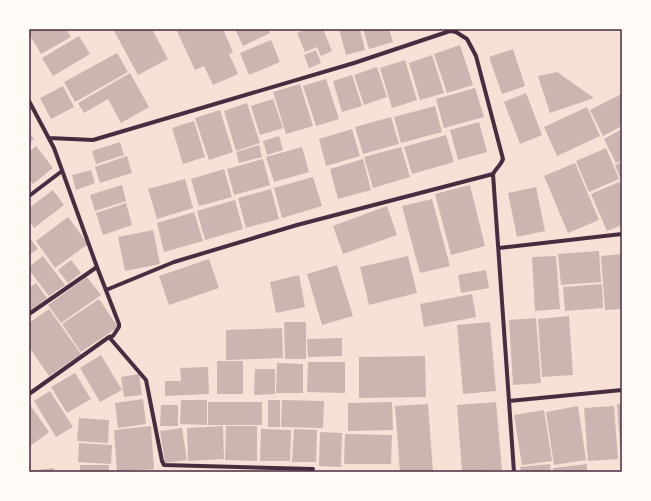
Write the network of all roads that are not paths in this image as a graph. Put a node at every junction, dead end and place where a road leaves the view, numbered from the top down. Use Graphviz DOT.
graph roads {
  1 [pos="29,102"];
  2 [pos="49,138"];
  3 [pos="62,171"];
  4 [pos="493,174"];
  5 [pos="29,196"];
  6 [pos="622,234"];
  7 [pos="498,248"];
  8 [pos="97,267"];
  9 [pos="106,290"];
  10 [pos="29,314"];
  11 [pos="109,337"];
  12 [pos="622,390"];
  13 [pos="29,394"];
  14 [pos="509,401"];
  15 [pos="313,469"];
  16 [pos="514,472"];
  1 -- 2 [label="street"];
  2 -- 3 [label="street"];
  2 -- 4 [label="street"];
  3 -- 5 [label="street"];
  3 -- 8 [label="street"];
  4 -- 7 [label="street"];
  4 -- 9 [label="street"];
  6 -- 7 [label="street"];
  7 -- 14 [label="street"];
  8 -- 9 [label="street"];
  8 -- 10 [label="street"];
  9 -- 11 [label="street"];
  11 -- 13 [label="street"];
  11 -- 15 [label="street"];
  12 -- 14 [label="street"];
  14 -- 16 [label="street"];
}
